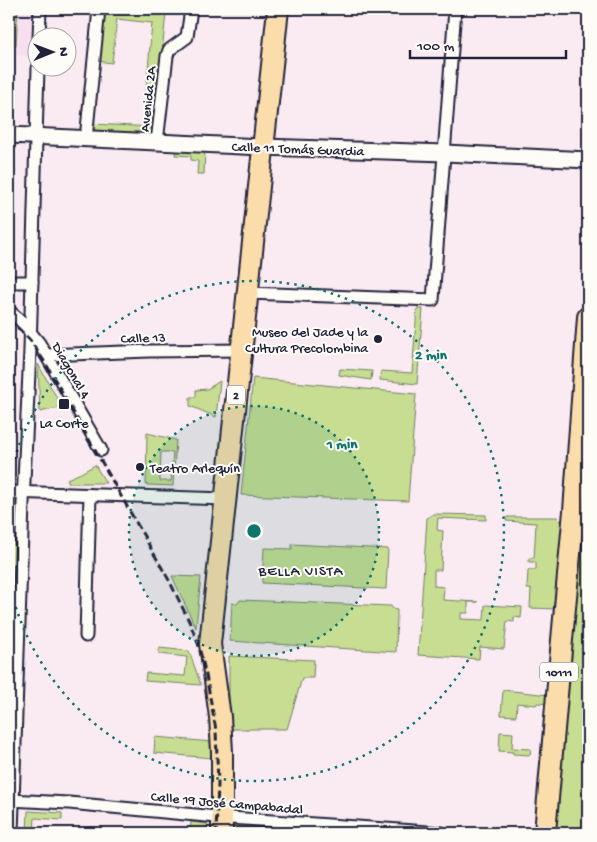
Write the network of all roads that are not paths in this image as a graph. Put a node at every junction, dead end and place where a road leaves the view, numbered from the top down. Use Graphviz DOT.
graph roads {
  1 [pos="40,9"];
  2 [pos="100,9"];
  3 [pos="191,9"];
  4 [pos="278,9"];
  5 [pos="455,9"];
  6 [pos="39,28"];
  7 [pos="38,78"];
  8 [pos="9,135"];
  9 [pos="36,136"];
  10 [pos="86,139"];
  11 [pos="157,142"];
  12 [pos="263,147"];
  13 [pos="445,153"];
  14 [pos="588,160"];
  15 [pos="9,282"];
  16 [pos="32,282"];
  17 [pos="247,293"];
  18 [pos="9,311"];
  19 [pos="588,317"];
  20 [pos="31,332"];
  21 [pos="242,350"];
  22 [pos="46,355"];
  23 [pos="101,450"];
  24 [pos="9,492"];
  25 [pos="23,492"];
  26 [pos="90,495"];
  27 [pos="226,499"];
  28 [pos="581,512"];
  29 [pos="86,636"];
  30 [pos="11,800"];
  31 [pos="222,825"];
  32 [pos="12,833"];
  33 [pos="442,833"];
  34 [pos="545,833"];
  1 -- 6 [label="street"];
  2 -- 10 [label="street"];
  3 -- 11 [label="street, Avenida 2A"];
  4 -- 12 [label="highway, 2"];
  5 -- 13 [label="street"];
  7 -- 9 [label="street"];
  8 -- 9 [label="street, Calle 11 Tomás Guardia"];
  9 -- 10 [label="street, Calle 11 Tomás Guardia"];
  9 -- 16 [label="street"];
  10 -- 11 [label="street, Calle 11 Tomás Guardia"];
  11 -- 12 [label="street, Calle 11 Tomás Guardia"];
  12 -- 13 [label="street, Calle 11 Tomás Guardia"];
  12 -- 17 [label="highway, 2"];
  13 -- 14 [label="street, Calle 11 Tomás Guardia"];
  13 -- 17 [label="street"];
  15 -- 16 [label="street"];
  16 -- 20 [label="street"];
  17 -- 21 [label="highway, 2"];
  18 -- 20 [label="street, Diagonal 4"];
  19 -- 28 [label="highway, 10111"];
  20 -- 22 [label="street, Diagonal 4"];
  20 -- 25 [label="street"];
  21 -- 22 [label="street, Calle 13"];
  21 -- 27 [label="highway, 2"];
  22 -- 23 [label="street, Diagonal 4"];
  24 -- 25 [label="street"];
  25 -- 26 [label="street"];
  25 -- 30 [label="street"];
  26 -- 27 [label="street"];
  26 -- 29 [label="street"];
  27 -- 31 [label="highway, 2"];
  28 -- 34 [label="highway, 10111"];
  30 -- 31 [label="street, Calle 19 José Campabadal"];
  30 -- 32 [label="street"];
  31 -- 33 [label="street, Calle 19 José Campabadal"];
}
